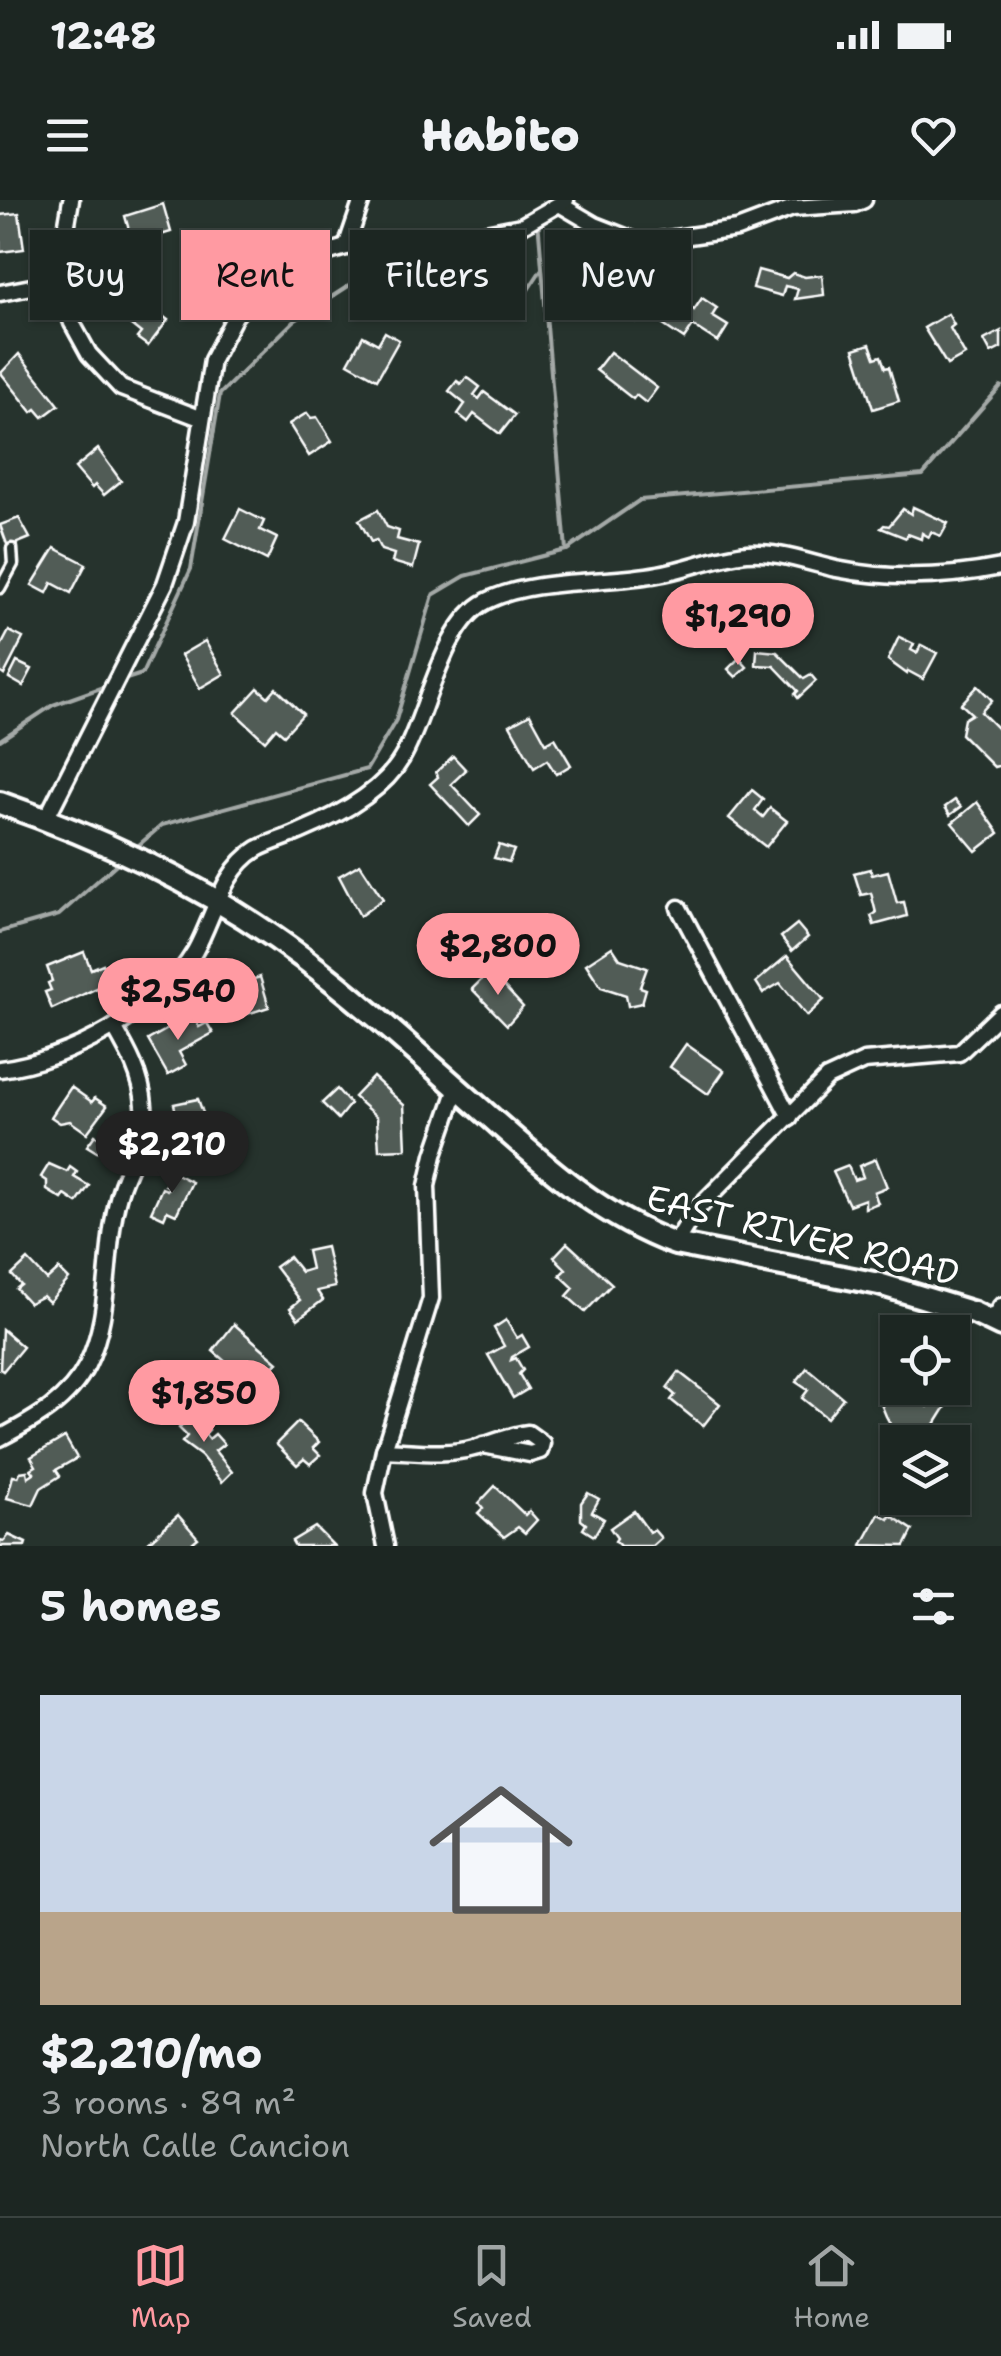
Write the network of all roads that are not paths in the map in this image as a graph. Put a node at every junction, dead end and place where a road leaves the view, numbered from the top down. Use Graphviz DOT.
graph roads {
  1 [pos="71,200"];
  2 [pos="362,200"];
  3 [pos="864,200"];
  4 [pos="564,202"];
  5 [pos="66,230"];
  6 [pos="346,247"];
  7 [pos="30,287"];
  8 [pos="0,293"];
  9 [pos="71,320"];
  10 [pos="200,418"];
  11 [pos="12,548"];
  12 [pos="1001,568"];
  13 [pos="0,588"];
  14 [pos="0,804"];
  15 [pos="46,819"];
  16 [pos="219,902"];
  17 [pos="678,908"];
  18 [pos="1001,1013"];
  19 [pos="114,1026"];
  20 [pos="0,1069"];
  21 [pos="457,1088"];
  22 [pos="790,1116"];
  23 [pos="675,1244"];
  24 [pos="998,1318"];
  25 [pos="0,1438"];
  26 [pos="484,1444"];
  27 [pos="384,1450"];
  28 [pos="386,1546"];
  1 -- 5 [label="street"];
  2 -- 6 [label="street"];
  3 -- 4 [label="street"];
  4 -- 6 [label="street"];
  6 -- 10 [label="street"];
  7 -- 8 [label="street"];
  9 -- 10 [label="street"];
  10 -- 15 [label="street"];
  11 -- 13 [label="lane"];
  12 -- 16 [label="street"];
  14 -- 15 [label="street, EAST RIVER ROAD"];
  15 -- 16 [label="street, EAST RIVER ROAD"];
  16 -- 19 [label="street"];
  16 -- 21 [label="street, EAST RIVER ROAD"];
  17 -- 22 [label="street"];
  18 -- 22 [label="street"];
  19 -- 20 [label="street"];
  19 -- 25 [label="street"];
  21 -- 23 [label="street, EAST RIVER ROAD"];
  21 -- 27 [label="street"];
  22 -- 23 [label="street"];
  23 -- 24 [label="street, EAST RIVER ROAD"];
  26 -- 27 [label="street"];
  27 -- 28 [label="street"];
}
